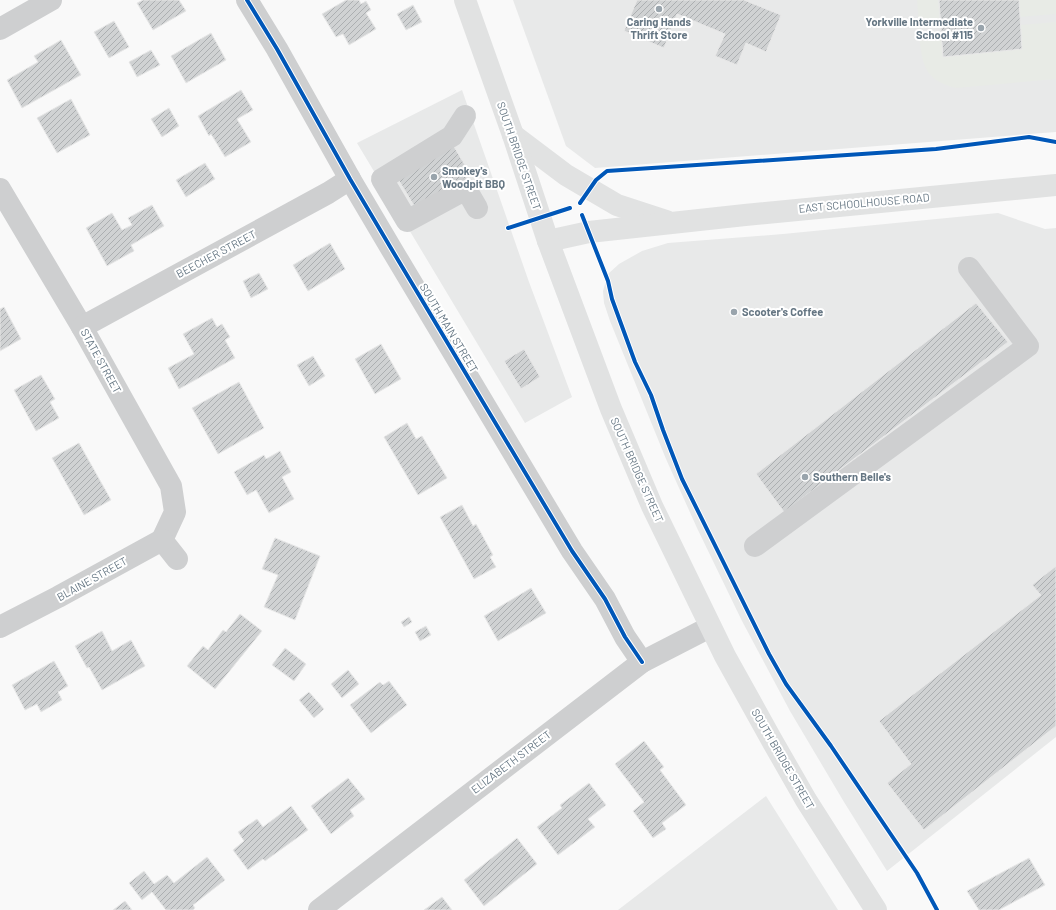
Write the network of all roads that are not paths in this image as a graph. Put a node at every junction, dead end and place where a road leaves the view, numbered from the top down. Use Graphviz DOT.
graph roads {
  1 [pos="51,0"];
  2 [pos="247,0"];
  3 [pos="465,0"];
  4 [pos="0,29"];
  5 [pos="465,116"];
  6 [pos="512,135"];
  7 [pos="350,179"];
  8 [pos="1056,185"];
  9 [pos="0,189"];
  10 [pos="477,208"];
  11 [pos="672,224"];
  12 [pos="548,241"];
  13 [pos="969,268"];
  14 [pos="82,328"];
  15 [pos="162,540"];
  16 [pos="755,546"];
  17 [pos="177,559"];
  18 [pos="0,627"];
  19 [pos="710,628"];
  20 [pos="642,662"];
  21 [pos="319,910"];
  22 [pos="876,910"];
  1 -- 4 [label="street"];
  2 -- 7 [label="street, SOUTH MAIN STREET"];
  3 -- 6 [label="main road, SOUTH BRIDGE STREET"];
  5 -- 10 [label="street"];
  6 -- 11 [label="main road, EAST SCHOOLHOUSE ROAD"];
  6 -- 12 [label="main road, SOUTH BRIDGE STREET"];
  7 -- 14 [label="street, BEECHER STREET"];
  7 -- 20 [label="street, SOUTH MAIN STREET"];
  8 -- 11 [label="main road, EAST SCHOOLHOUSE ROAD"];
  9 -- 14 [label="street, STATE STREET"];
  11 -- 12 [label="main road, EAST SCHOOLHOUSE ROAD"];
  12 -- 19 [label="main road, SOUTH BRIDGE STREET"];
  13 -- 16 [label="street"];
  14 -- 15 [label="street, STATE STREET"];
  15 -- 17 [label="street"];
  15 -- 18 [label="street, BLAINE STREET"];
  19 -- 20 [label="street, ELIZABETH STREET"];
  19 -- 22 [label="main road, SOUTH BRIDGE STREET"];
  20 -- 21 [label="street, ELIZABETH STREET"];
}
